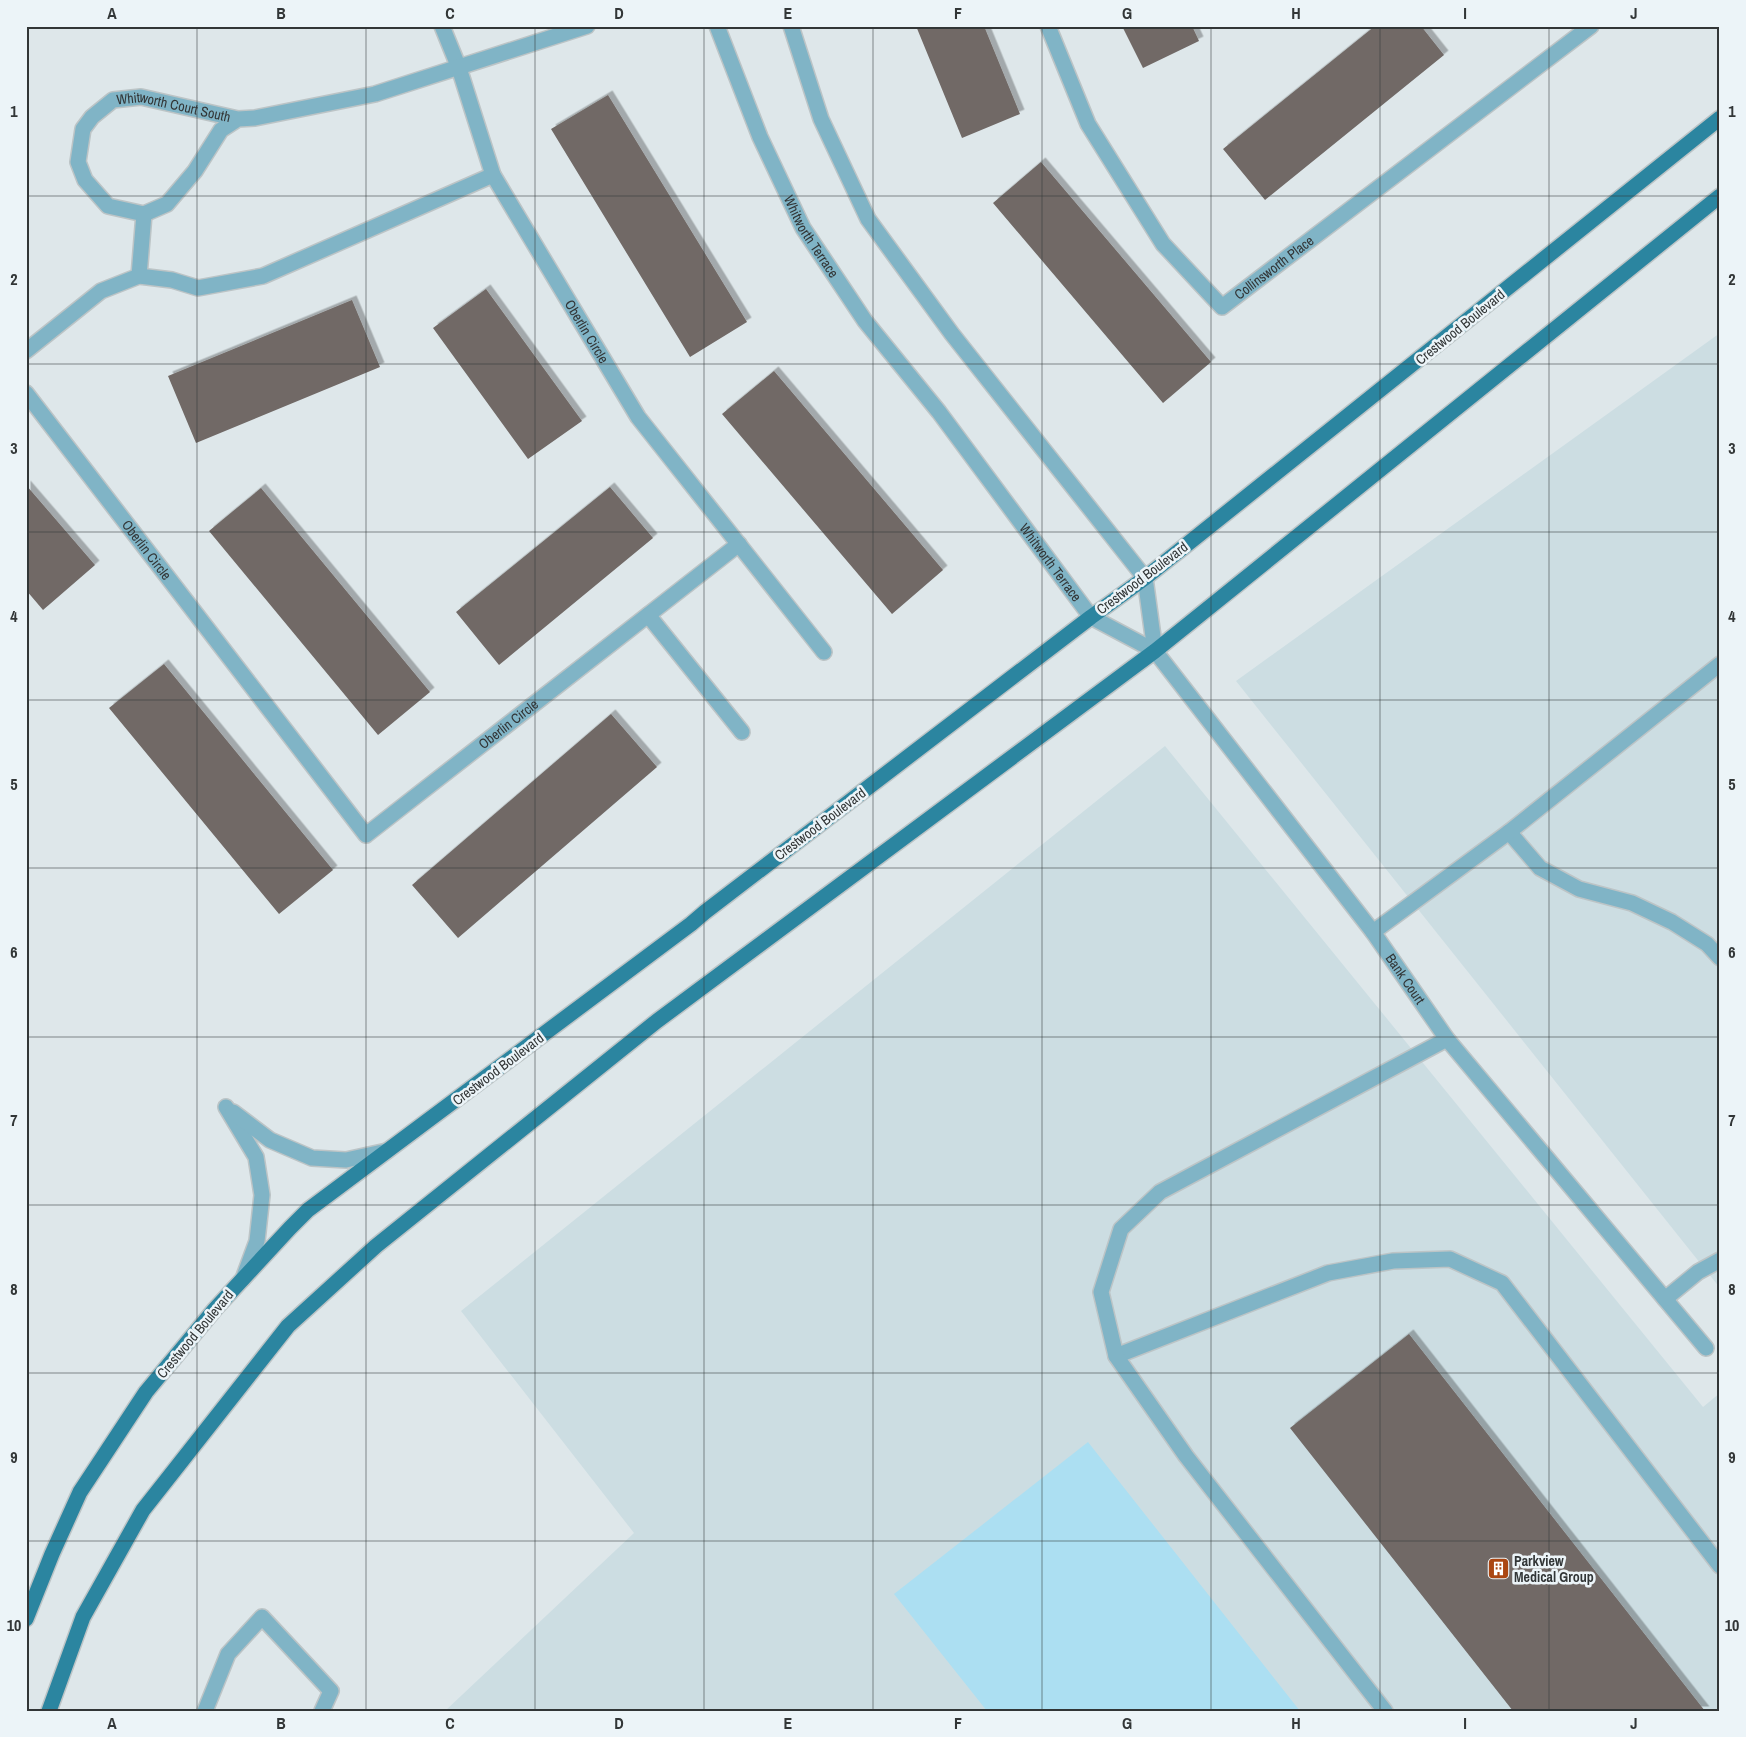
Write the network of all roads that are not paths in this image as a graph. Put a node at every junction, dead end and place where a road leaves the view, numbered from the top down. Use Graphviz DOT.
graph roads {
  1 [pos="442,26"];
  2 [pos="587,26"];
  3 [pos="717,26"];
  4 [pos="791,26"];
  5 [pos="1048,26"];
  6 [pos="1591,26"];
  7 [pos="459,68"];
  8 [pos="1720,118"];
  9 [pos="238,119"];
  10 [pos="493,175"];
  11 [pos="1720,196"];
  12 [pos="144,214"];
  13 [pos="139,276"];
  14 [pos="26,351"];
  15 [pos="26,393"];
  16 [pos="738,544"];
  17 [pos="1145,578"];
  18 [pos="648,615"];
  19 [pos="1090,617"];
  20 [pos="1155,651"];
  21 [pos="824,652"];
  22 [pos="1720,664"];
  23 [pos="742,732"];
  24 [pos="1509,832"];
  25 [pos="1372,932"];
  26 [pos="1720,958"];
  27 [pos="1447,1039"];
  28 [pos="387,1152"];
  29 [pos="1720,1260"];
  30 [pos="243,1279"];
  31 [pos="1665,1299"];
  32 [pos="1706,1348"];
  33 [pos="1116,1356"];
  34 [pos="1720,1566"];
  35 [pos="26,1619"];
  36 [pos="49,1711"];
  37 [pos="205,1711"];
  38 [pos="322,1711"];
  39 [pos="1385,1711"];
  1 -- 7 [label="street, Oberlin Circle"];
  2 -- 7 [label="street, Whitworth Court South"];
  3 -- 19 [label="street, Whitworth Terrace"];
  4 -- 17 [label="street"];
  5 -- 6 [label="street, Collinsworth Place"];
  7 -- 9 [label="street, Whitworth Court South"];
  7 -- 10 [label="street, Oberlin Circle"];
  8 -- 17 [label="main road, Crestwood Boulevard"];
  9 -- 12 [label="street, Whitworth Court South"];
  9 -- 12 [label="street, Whitworth Court South"];
  10 -- 13 [label="street"];
  10 -- 16 [label="street, Oberlin Circle"];
  11 -- 20 [label="main road"];
  12 -- 13 [label="street"];
  13 -- 14 [label="street"];
  15 -- 18 [label="street, Oberlin Circle"];
  16 -- 18 [label="street, Oberlin Circle"];
  16 -- 21 [label="street"];
  17 -- 19 [label="main road, Crestwood Boulevard"];
  17 -- 20 [label="street"];
  18 -- 23 [label="street"];
  19 -- 20 [label="street, Whitworth Terrace"];
  19 -- 28 [label="main road, Crestwood Boulevard"];
  20 -- 25 [label="street, Bank Court"];
  20 -- 36 [label="main road"];
  22 -- 24 [label="street"];
  24 -- 25 [label="street"];
  24 -- 26 [label="street"];
  25 -- 27 [label="street, Bank Court"];
  27 -- 31 [label="street, Bank Court"];
  27 -- 33 [label="street"];
  28 -- 30 [label="main road, Crestwood Boulevard"];
  28 -- 30 [label="street"];
  29 -- 31 [label="street"];
  30 -- 35 [label="main road, Crestwood Boulevard"];
  31 -- 32 [label="street, Bank Court"];
  33 -- 34 [label="street"];
  33 -- 39 [label="street"];
  37 -- 38 [label="street"];
}
